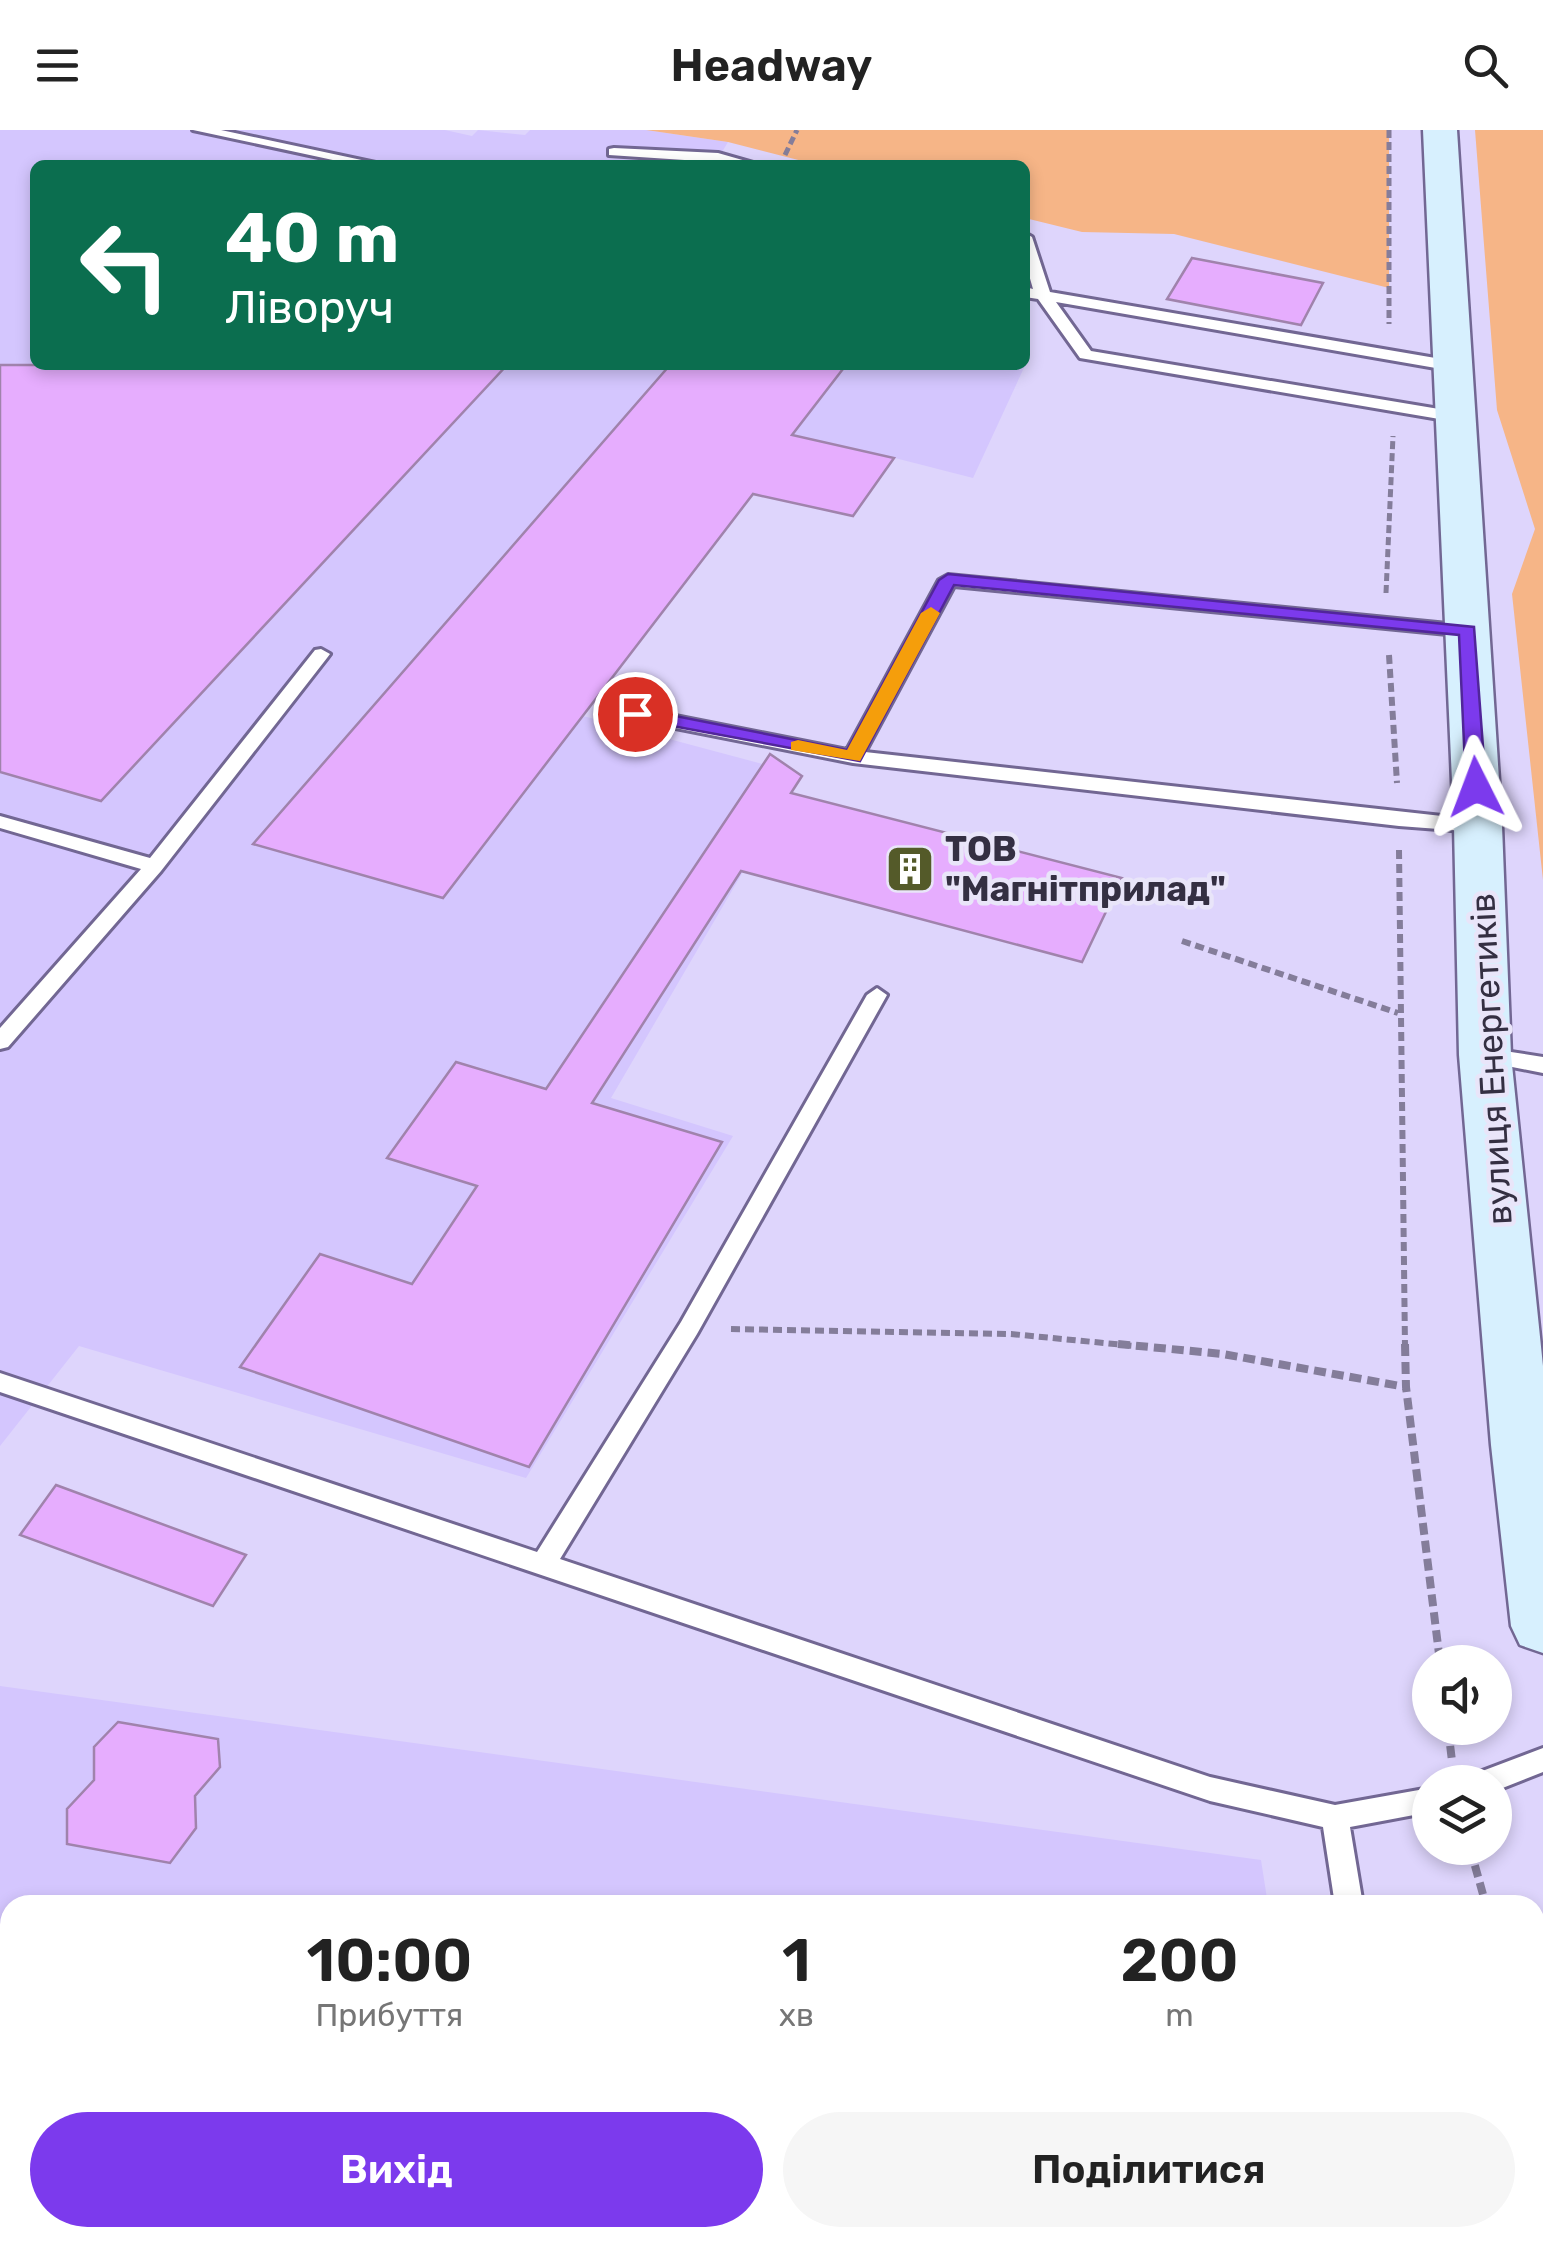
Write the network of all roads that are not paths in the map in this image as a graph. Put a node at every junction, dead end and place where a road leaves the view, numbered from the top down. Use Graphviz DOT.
graph roads {
  1 [pos="200,130"];
  2 [pos="1440,130"];
  3 [pos="614,152"];
  4 [pos="353,160"];
  5 [pos="731,160"];
  6 [pos="1030,243"];
  7 [pos="1030,293"];
  8 [pos="1043,295"];
  9 [pos="1454,366"];
  10 [pos="1457,418"];
  11 [pos="1468,631"];
  12 [pos="321,654"];
  13 [pos="635,714"];
  14 [pos="853,757"];
  15 [pos="0,822"];
  16 [pos="1478,826"];
  17 [pos="154,866"];
  18 [pos="877,995"];
  19 [pos="0,1042"];
  20 [pos="1485,1055"];
  21 [pos="1543,1065"];
  22 [pos="0,1382"];
  23 [pos="542,1566"];
  24 [pos="1543,1626"];
  25 [pos="1543,1760"];
  26 [pos="1512,1772"];
  27 [pos="1412,1803"];
  28 [pos="1335,1817"];
  29 [pos="1348,1895"];
  1 -- 4 [label="lane"];
  2 -- 9 [label="main road, вулиця Енергетиків"];
  3 -- 5 [label="lane"];
  6 -- 8 [label="lane"];
  7 -- 8 [label="lane"];
  8 -- 9 [label="lane"];
  8 -- 10 [label="lane"];
  9 -- 10 [label="main road, вулиця Енергетиків"];
  10 -- 11 [label="main road, вулиця Енергетиків"];
  11 -- 14 [label="lane"];
  11 -- 16 [label="main road, вулиця Енергетиків"];
  12 -- 17 [label="lane"];
  13 -- 14 [label="lane"];
  14 -- 16 [label="lane"];
  15 -- 17 [label="lane"];
  16 -- 20 [label="main road, вулиця Енергетиків"];
  17 -- 19 [label="lane"];
  18 -- 23 [label="lane"];
  20 -- 21 [label="lane"];
  20 -- 24 [label="main road, вулиця Енергетиків"];
  22 -- 23 [label="lane"];
  23 -- 28 [label="lane"];
  25 -- 26 [label="lane"];
  27 -- 28 [label="lane"];
  28 -- 29 [label="lane"];
}
